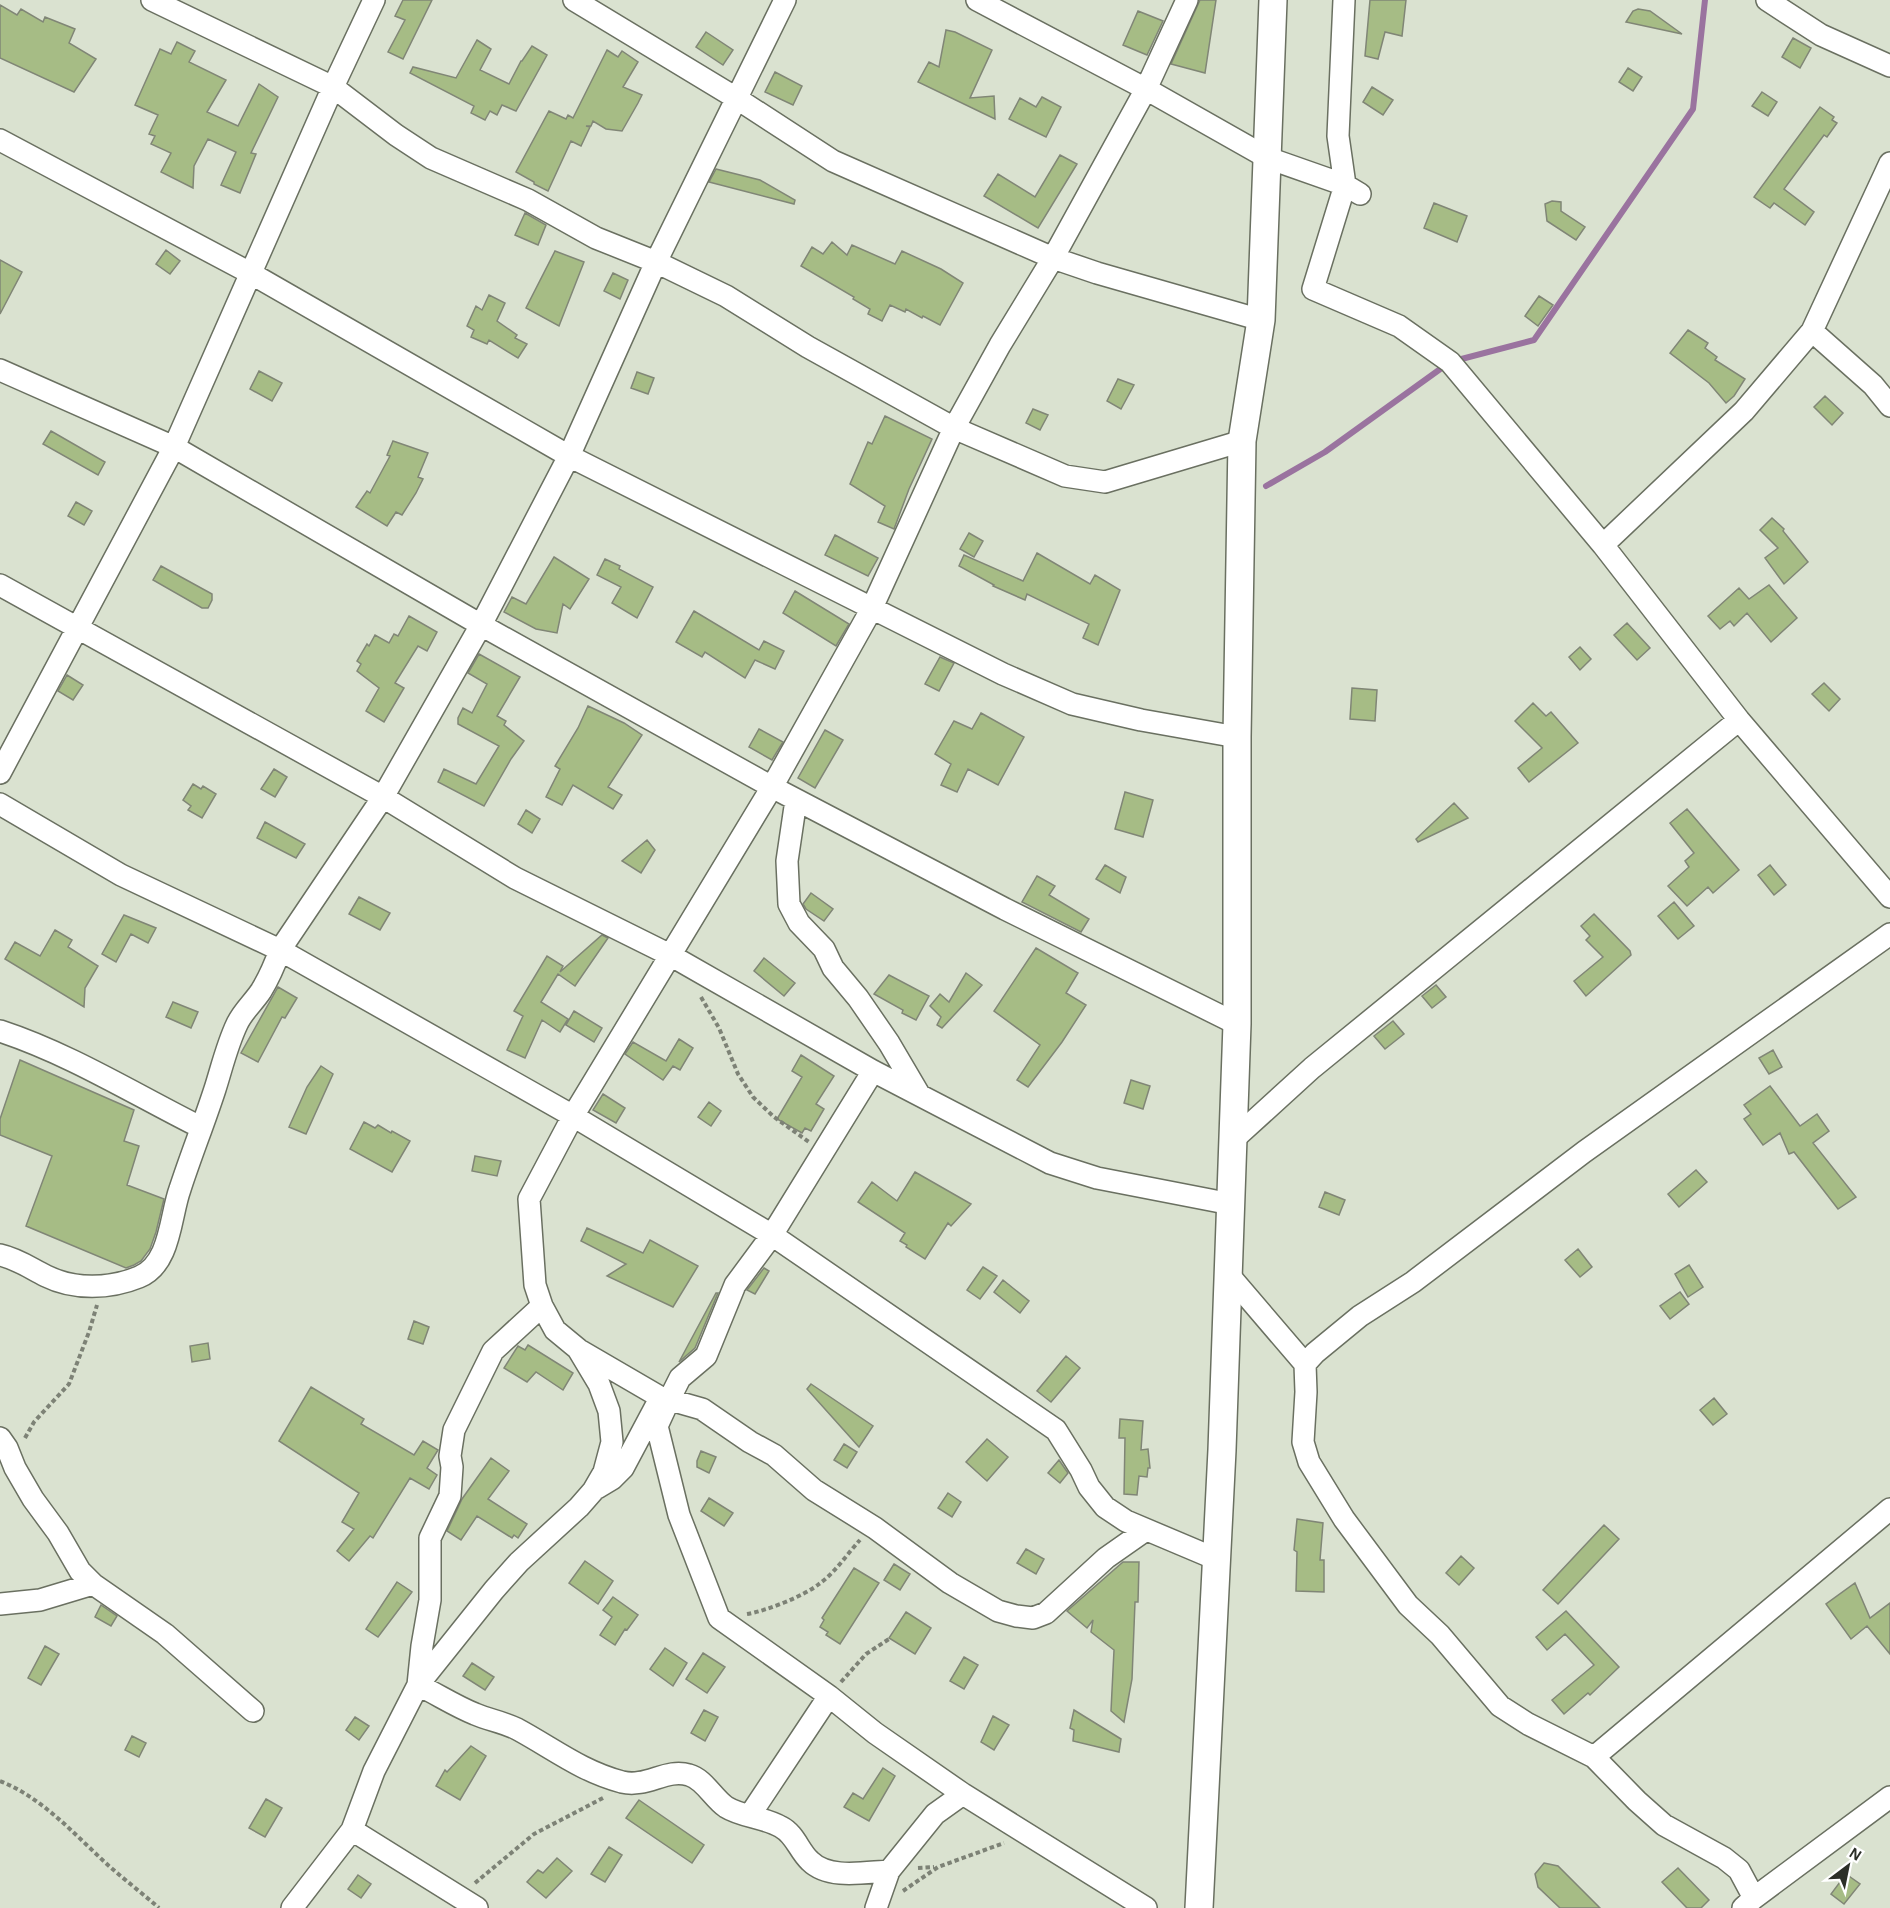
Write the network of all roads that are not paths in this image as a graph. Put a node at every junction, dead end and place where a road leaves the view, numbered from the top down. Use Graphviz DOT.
graph roads {
  1 [pos="152,0"];
  2 [pos="374,0"];
  3 [pos="574,0"];
  4 [pos="785,0"];
  5 [pos="977,0"];
  6 [pos="1187,0"];
  7 [pos="1273,0"];
  8 [pos="1344,0"];
  9 [pos="1767,0"];
  10 [pos="1890,66"];
  11 [pos="333,87"];
  12 [pos="1146,89"];
  13 [pos="736,98"];
  14 [pos="0,140"];
  15 [pos="1268,158"];
  16 [pos="1890,163"];
  17 [pos="1353,190"];
  18 [pos="1053,258"];
  19 [pos="656,262"];
  20 [pos="252,274"];
  21 [pos="1262,320"];
  22 [pos="1812,331"];
  23 [pos="0,370"];
  24 [pos="1890,406"];
  25 [pos="954,428"];
  26 [pos="1242,441"];
  27 [pos="174,447"];
  28 [pos="569,456"];
  29 [pos="1603,545"];
  30 [pos="0,585"];
  31 [pos="871,610"];
  32 [pos="481,625"];
  33 [pos="79,628"];
  34 [pos="1739,720"];
  35 [pos="1237,737"];
  36 [pos="0,773"];
  37 [pos="772,788"];
  38 [pos="383,797"];
  39 [pos="796,800"];
  40 [pos="0,804"];
  41 [pos="1890,897"];
  42 [pos="1890,934"];
  43 [pos="280,950"];
  44 [pos="670,955"];
  45 [pos="1237,1024"];
  46 [pos="0,1031"];
  47 [pos="873,1071"];
  48 [pos="920,1095"];
  49 [pos="573,1116"];
  50 [pos="200,1127"];
  51 [pos="1234,1139"];
  52 [pos="1231,1204"];
  53 [pos="772,1235"];
  54 [pos="0,1256"];
  55 [pos="1228,1274"];
  56 [pos="542,1306"];
  57 [pos="578,1349"];
  58 [pos="1305,1364"];
  59 [pos="664,1399"];
  60 [pos="0,1438"];
  61 [pos="593,1491"];
  62 [pos="1890,1509"];
  63 [pos="1146,1530"];
  64 [pos="1216,1559"];
  65 [pos="93,1584"];
  66 [pos="0,1605"];
  67 [pos="418,1685"];
  68 [pos="829,1696"];
  69 [pos="253,1711"];
  70 [pos="1594,1757"];
  71 [pos="963,1794"];
  72 [pos="1890,1797"];
  73 [pos="750,1815"];
  74 [pos="351,1830"];
  75 [pos="889,1871"];
  76 [pos="1749,1903"];
  77 [pos="292,1908"];
  78 [pos="477,1908"];
  79 [pos="876,1908"];
  80 [pos="1146,1908"];
  81 [pos="1199,1908"];
  1 -- 11 [label="street"];
  2 -- 11 [label="street"];
  3 -- 13 [label="street"];
  4 -- 13 [label="street"];
  5 -- 12 [label="street"];
  6 -- 12 [label="street"];
  7 -- 15 [label="main road"];
  8 -- 17 [label="street"];
  9 -- 10 [label="street"];
  11 -- 19 [label="street"];
  11 -- 20 [label="street"];
  12 -- 15 [label="street"];
  12 -- 18 [label="street"];
  13 -- 18 [label="street"];
  13 -- 19 [label="street"];
  14 -- 20 [label="street"];
  15 -- 17 [label="street"];
  15 -- 21 [label="main road"];
  16 -- 22 [label="street"];
  17 -- 29 [label="street"];
  18 -- 21 [label="street"];
  18 -- 25 [label="street"];
  19 -- 25 [label="street"];
  19 -- 28 [label="street"];
  20 -- 27 [label="street"];
  20 -- 28 [label="street"];
  21 -- 26 [label="main road"];
  22 -- 24 [label="street"];
  22 -- 29 [label="street"];
  23 -- 27 [label="street"];
  25 -- 26 [label="street"];
  25 -- 31 [label="street"];
  26 -- 35 [label="main road"];
  27 -- 32 [label="street"];
  27 -- 33 [label="street"];
  28 -- 31 [label="street"];
  28 -- 32 [label="street"];
  29 -- 34 [label="street"];
  30 -- 33 [label="street"];
  31 -- 35 [label="street"];
  31 -- 37 [label="street"];
  32 -- 37 [label="street"];
  32 -- 38 [label="street"];
  33 -- 36 [label="street"];
  33 -- 38 [label="street"];
  34 -- 41 [label="street"];
  34 -- 51 [label="street"];
  35 -- 45 [label="main road"];
  37 -- 39 [label="street"];
  37 -- 44 [label="street"];
  38 -- 43 [label="street"];
  38 -- 44 [label="street"];
  39 -- 45 [label="street"];
  39 -- 48 [label="street"];
  40 -- 43 [label="street"];
  42 -- 58 [label="street"];
  43 -- 49 [label="street"];
  43 -- 50 [label="street"];
  44 -- 47 [label="street"];
  44 -- 49 [label="street"];
  45 -- 51 [label="main road"];
  46 -- 50 [label="street"];
  47 -- 48 [label="street"];
  47 -- 53 [label="street"];
  48 -- 52 [label="street"];
  49 -- 53 [label="street"];
  49 -- 56 [label="street"];
  50 -- 54 [label="street"];
  51 -- 52 [label="main road"];
  52 -- 55 [label="main road"];
  53 -- 59 [label="street"];
  53 -- 63 [label="street"];
  55 -- 58 [label="street"];
  55 -- 64 [label="main road"];
  56 -- 57 [label="street"];
  56 -- 67 [label="street"];
  57 -- 59 [label="street"];
  57 -- 61 [label="street"];
  58 -- 70 [label="street"];
  59 -- 61 [label="street"];
  59 -- 63 [label="street"];
  59 -- 68 [label="street"];
  60 -- 65 [label="street"];
  61 -- 67 [label="street"];
  62 -- 70 [label="street"];
  63 -- 64 [label="street"];
  64 -- 81 [label="main road"];
  65 -- 66 [label="street"];
  65 -- 69 [label="street"];
  67 -- 73 [label="street"];
  67 -- 74 [label="street"];
  68 -- 71 [label="street"];
  68 -- 73 [label="street"];
  70 -- 76 [label="street"];
  71 -- 75 [label="street"];
  71 -- 80 [label="street"];
  72 -- 76 [label="street"];
  73 -- 75 [label="street"];
  74 -- 77 [label="street"];
  74 -- 78 [label="street"];
  75 -- 79 [label="street"];
}
